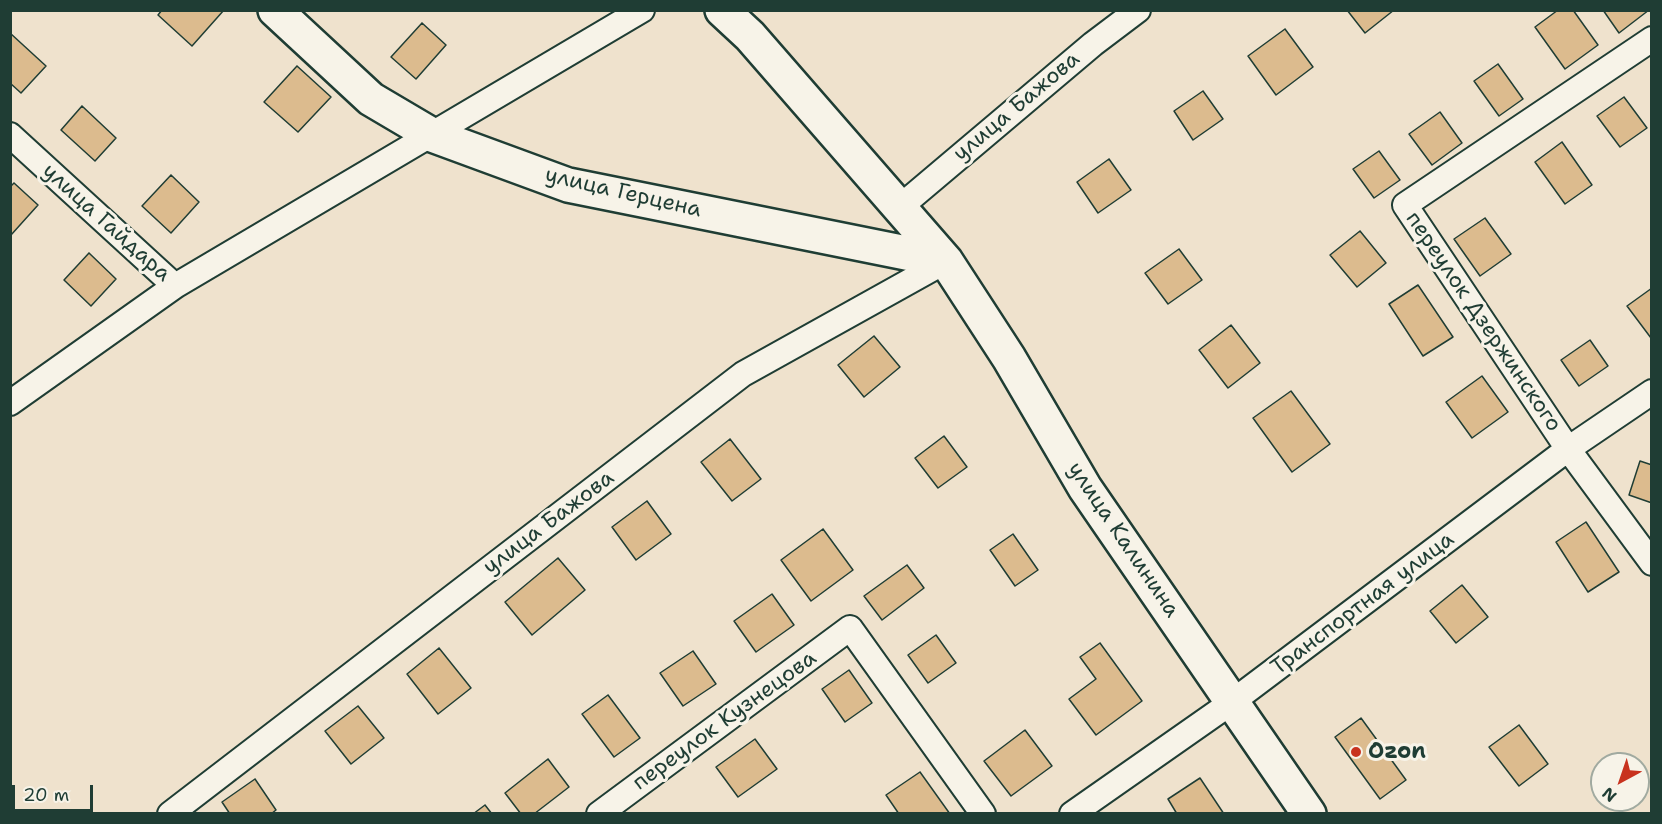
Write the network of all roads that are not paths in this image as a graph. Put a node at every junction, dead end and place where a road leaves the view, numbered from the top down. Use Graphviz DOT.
graph roads {
  1 [pos="275,10"];
  2 [pos="642,10"];
  3 [pos="722,10"];
  4 [pos="1138,10"];
  5 [pos="1652,39"];
  6 [pos="10,135"];
  7 [pos="432,135"];
  8 [pos="900,207"];
  9 [pos="946,261"];
  10 [pos="175,286"];
  11 [pos="1652,392"];
  12 [pos="10,403"];
  13 [pos="1568,449"];
  14 [pos="1652,563"];
  15 [pos="1232,702"];
  16 [pos="170,813"];
  17 [pos="599,813"];
  18 [pos="983,813"];
  19 [pos="1072,813"];
  20 [pos="1309,813"];
  1 -- 7 [label="street, улица Герцена"];
  2 -- 7 [label="street"];
  3 -- 8 [label="street, улица Калинина"];
  4 -- 8 [label="street, улица Бажова"];
  5 -- 13 [label="street, переулок Дзержинского"];
  6 -- 10 [label="street, улица Гайдара"];
  7 -- 9 [label="street, улица Герцена"];
  7 -- 10 [label="street"];
  8 -- 9 [label="street, улица Калинина"];
  9 -- 15 [label="street, улица Калинина"];
  9 -- 16 [label="street, улица Бажова"];
  10 -- 12 [label="street"];
  11 -- 13 [label="street, Транспортная улица"];
  13 -- 14 [label="street, переулок Дзержинского"];
  13 -- 15 [label="street, Транспортная улица"];
  15 -- 19 [label="street, Транспортная улица"];
  15 -- 20 [label="street, улица Калинина"];
  17 -- 18 [label="street, переулок Кузнецова"];
}
